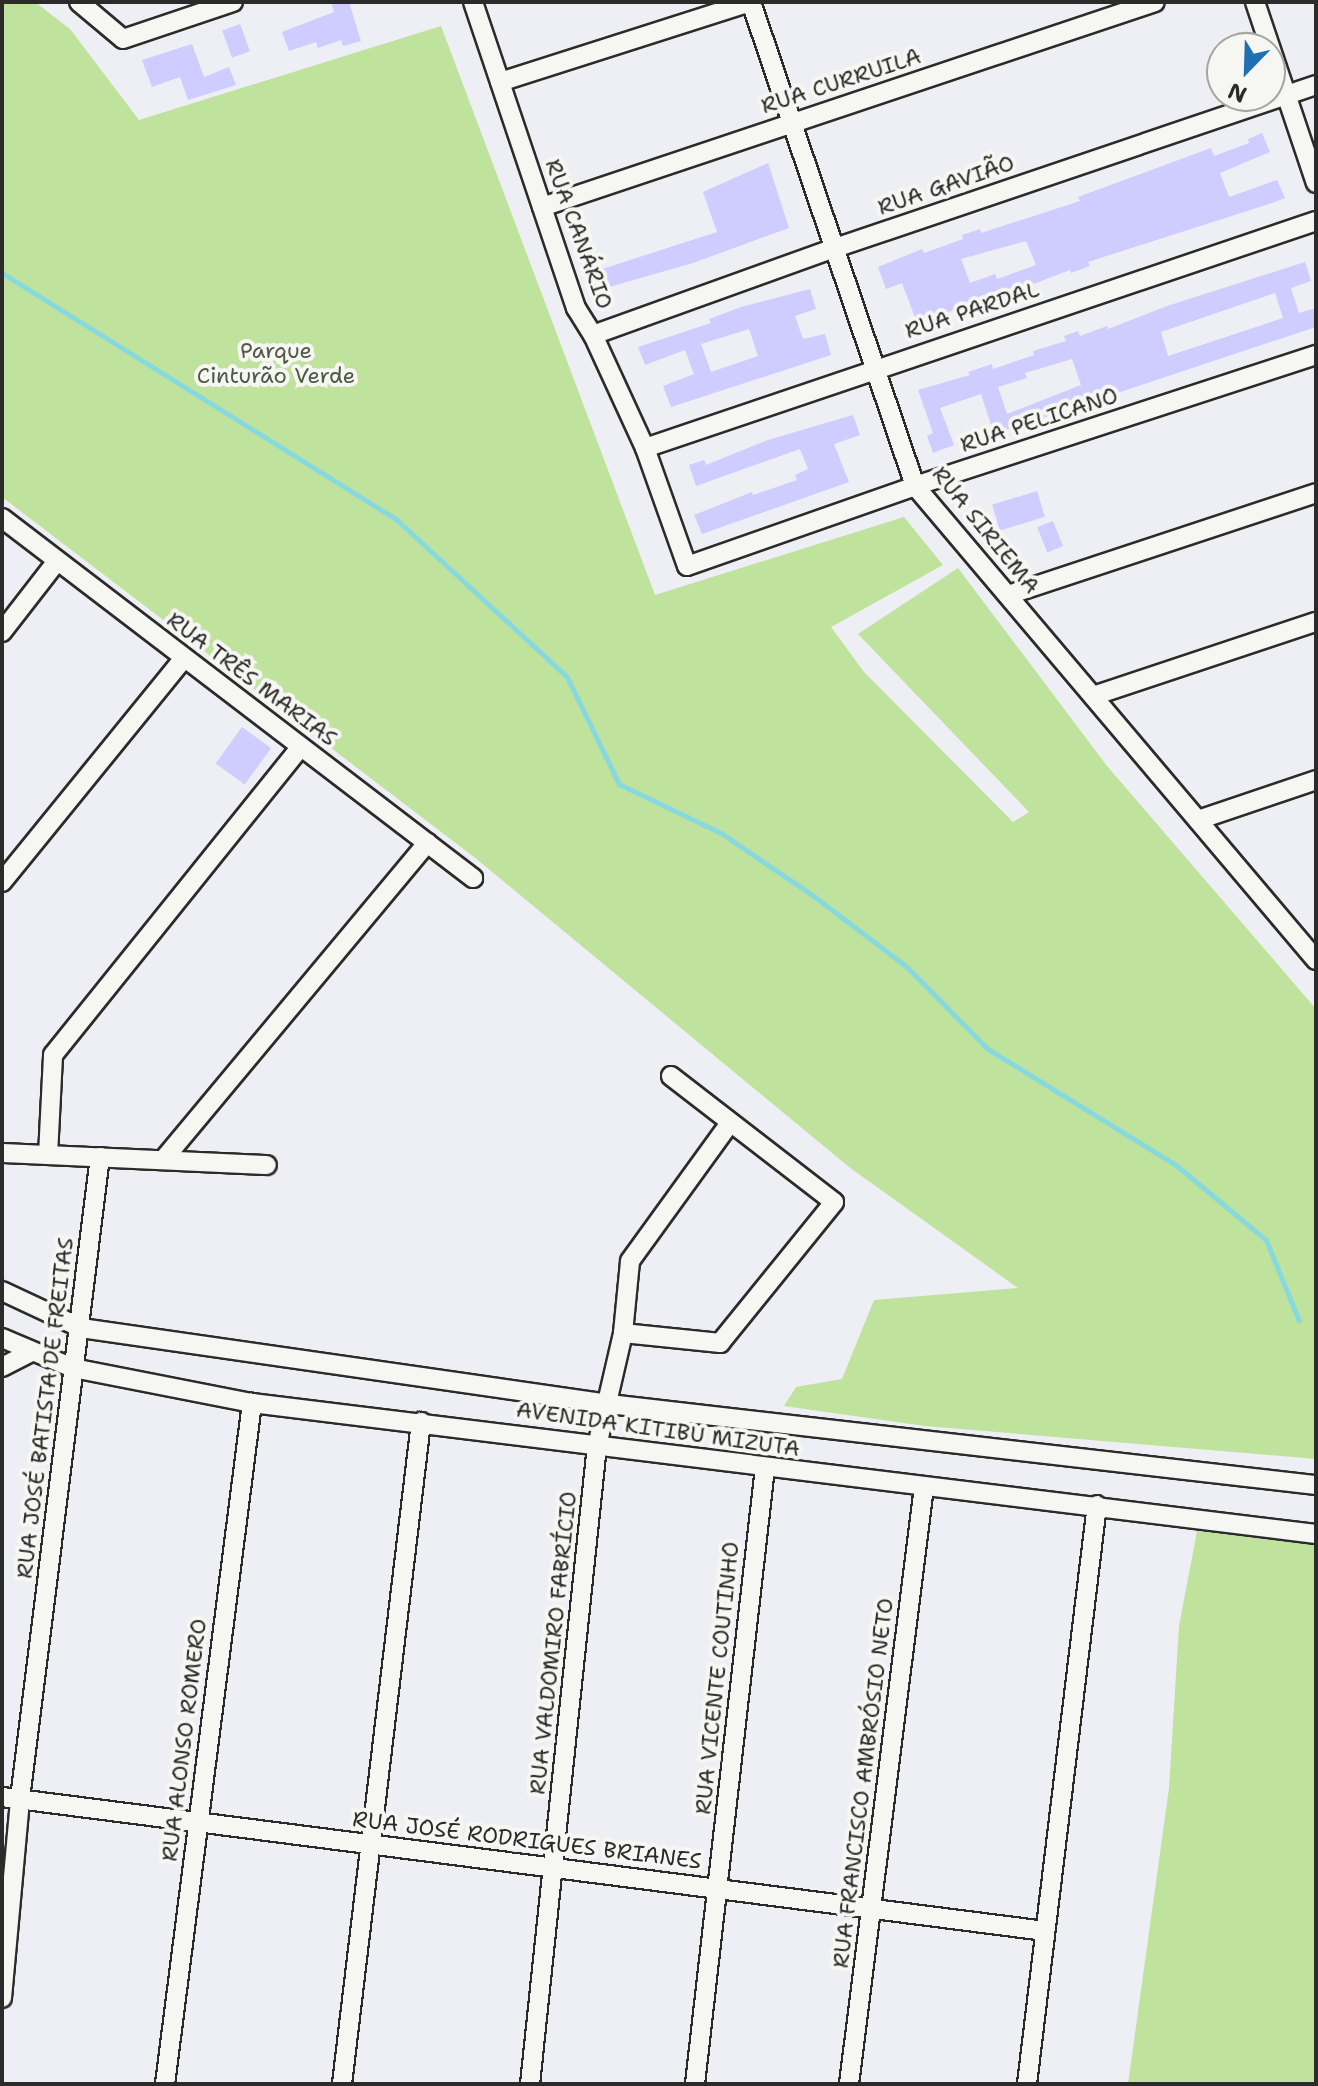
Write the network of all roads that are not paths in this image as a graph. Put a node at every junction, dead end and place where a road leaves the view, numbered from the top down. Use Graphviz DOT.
graph roads {
  1 [pos="79,2"];
  2 [pos="233,2"];
  3 [pos="473,2"];
  4 [pos="751,2"];
  5 [pos="1155,2"];
  6 [pos="1255,2"];
  7 [pos="1265,32"];
  8 [pos="500,82"];
  9 [pos="1316,85"];
  10 [pos="1286,95"];
  11 [pos="1236,112"];
  12 [pos="792,123"];
  13 [pos="1316,183"];
  14 [pos="542,207"];
  15 [pos="1316,221"];
  16 [pos="835,248"];
  17 [pos="593,335"];
  18 [pos="1316,355"];
  19 [pos="875,368"];
  20 [pos="645,448"];
  21 [pos="915,486"];
  22 [pos="1316,493"];
  23 [pos="2,518"];
  24 [pos="57,561"];
  25 [pos="687,566"];
  26 [pos="1008,595"];
  27 [pos="1316,622"];
  28 [pos="2,632"];
  29 [pos="184,658"];
  30 [pos="1093,696"];
  31 [pos="301,747"];
  32 [pos="1316,780"];
  33 [pos="1198,820"];
  34 [pos="427,843"];
  35 [pos="473,878"];
  36 [pos="2,882"];
  37 [pos="1315,958"];
  38 [pos="671,1076"];
  39 [pos="730,1123"];
  40 [pos="2,1153"];
  41 [pos="48,1155"];
  42 [pos="100,1157"];
  43 [pos="163,1160"];
  44 [pos="267,1165"];
  45 [pos="2,1291"];
  46 [pos="81,1328"];
  47 [pos="623,1333"];
  48 [pos="2,1338"];
  49 [pos="31,1352"];
  50 [pos="2,1367"];
  51 [pos="73,1368"];
  52 [pos="252,1403"];
  53 [pos="609,1404"];
  54 [pos="421,1422"];
  55 [pos="597,1446"];
  56 [pos="765,1468"];
  57 [pos="1316,1485"];
  58 [pos="924,1487"];
  59 [pos="1097,1505"];
  60 [pos="1316,1534"];
  61 [pos="11,1798"];
  62 [pos="198,1822"];
  63 [pos="372,1844"];
  64 [pos="554,1868"];
  65 [pos="718,1889"];
  66 [pos="871,1908"];
  67 [pos="1045,1931"];
  68 [pos="2,1998"];
  69 [pos="165,2084"];
  70 [pos="342,2084"];
  71 [pos="530,2084"];
  72 [pos="695,2084"];
  73 [pos="849,2084"];
  74 [pos="1027,2084"];
  1 -- 2 [label="street"];
  3 -- 8 [label="street, RUA CANÁRIO"];
  4 -- 8 [label="street"];
  4 -- 12 [label="street, RUA SIRIEMA"];
  5 -- 12 [label="street, RUA CURRUILA"];
  6 -- 7 [label="street"];
  8 -- 14 [label="street, RUA CANÁRIO"];
  9 -- 10 [label="street, RUA GAVIÃO"];
  10 -- 13 [label="street"];
  11 -- 16 [label="street, RUA GAVIÃO"];
  12 -- 14 [label="street, RUA CURRUILA"];
  12 -- 16 [label="street, RUA SIRIEMA"];
  14 -- 17 [label="street, RUA CANÁRIO"];
  15 -- 19 [label="street, RUA PARDAL"];
  16 -- 17 [label="street, RUA GAVIÃO"];
  16 -- 19 [label="street, RUA SIRIEMA"];
  17 -- 20 [label="street, RUA CANÁRIO"];
  18 -- 21 [label="street, RUA PELICANO"];
  19 -- 20 [label="street, RUA PARDAL"];
  19 -- 21 [label="street, RUA SIRIEMA"];
  20 -- 25 [label="street, RUA CANÁRIO"];
  21 -- 25 [label="street, RUA PELICANO"];
  21 -- 26 [label="street, RUA SIRIEMA"];
  22 -- 26 [label="street"];
  23 -- 24 [label="street, RUA TRÊS MARIAS"];
  24 -- 28 [label="street"];
  24 -- 29 [label="street, RUA TRÊS MARIAS"];
  26 -- 30 [label="street, RUA SIRIEMA"];
  27 -- 30 [label="street"];
  29 -- 31 [label="street, RUA TRÊS MARIAS"];
  29 -- 36 [label="street"];
  30 -- 33 [label="street, RUA SIRIEMA"];
  31 -- 34 [label="street, RUA TRÊS MARIAS"];
  31 -- 41 [label="street"];
  32 -- 33 [label="street"];
  33 -- 37 [label="street, RUA SIRIEMA"];
  34 -- 35 [label="street, RUA TRÊS MARIAS"];
  34 -- 43 [label="street"];
  38 -- 39 [label="street"];
  39 -- 47 [label="street, RUA VALDOMIRO FABRÍCIO"];
  39 -- 47 [label="street"];
  40 -- 41 [label="street"];
  41 -- 42 [label="street"];
  42 -- 43 [label="street"];
  42 -- 46 [label="street, RUA JOSÉ BATISTA DE FREITAS"];
  43 -- 44 [label="street"];
  45 -- 46 [label="street"];
  46 -- 51 [label="street, RUA JOSÉ BATISTA DE FREITAS"];
  46 -- 53 [label="street"];
  47 -- 53 [label="street, RUA VALDOMIRO FABRÍCIO"];
  48 -- 49 [label="street, AVENIDA KITIBU MIZUTA"];
  49 -- 50 [label="street"];
  49 -- 51 [label="street, AVENIDA KITIBU MIZUTA"];
  51 -- 52 [label="street, AVENIDA KITIBU MIZUTA"];
  51 -- 61 [label="street, RUA JOSÉ BATISTA DE FREITAS"];
  52 -- 54 [label="street, AVENIDA KITIBU MIZUTA"];
  52 -- 62 [label="street, RUA ALONSO ROMERO"];
  53 -- 55 [label="street, RUA VALDOMIRO FABRÍCIO"];
  53 -- 57 [label="street"];
  54 -- 55 [label="street, AVENIDA KITIBU MIZUTA"];
  54 -- 63 [label="street"];
  55 -- 56 [label="street, AVENIDA KITIBU MIZUTA"];
  55 -- 64 [label="street, RUA VALDOMIRO FABRÍCIO"];
  56 -- 58 [label="street, AVENIDA KITIBU MIZUTA"];
  56 -- 65 [label="street, RUA VICENTE COUTINHO"];
  58 -- 59 [label="street, AVENIDA KITIBU MIZUTA"];
  58 -- 66 [label="street, RUA FRANCISCO AMBRÓSIO NETO"];
  59 -- 60 [label="street, AVENIDA KITIBU MIZUTA"];
  59 -- 67 [label="street"];
  61 -- 62 [label="street, RUA JOSÉ RODRIGUES BRIANES"];
  61 -- 68 [label="street, RUA JOSÉ BATISTA DE FREITAS"];
  62 -- 63 [label="street, RUA JOSÉ RODRIGUES BRIANES"];
  62 -- 69 [label="street, RUA ALONSO ROMERO"];
  63 -- 64 [label="street, RUA JOSÉ RODRIGUES BRIANES"];
  63 -- 70 [label="street"];
  64 -- 65 [label="street, RUA JOSÉ RODRIGUES BRIANES"];
  64 -- 71 [label="street, RUA VALDOMIRO FABRÍCIO"];
  65 -- 66 [label="street, RUA JOSÉ RODRIGUES BRIANES"];
  65 -- 72 [label="street, RUA VICENTE COUTINHO"];
  66 -- 67 [label="street, RUA JOSÉ RODRIGUES BRIANES"];
  66 -- 73 [label="street, RUA FRANCISCO AMBRÓSIO NETO"];
  67 -- 74 [label="street"];
}
